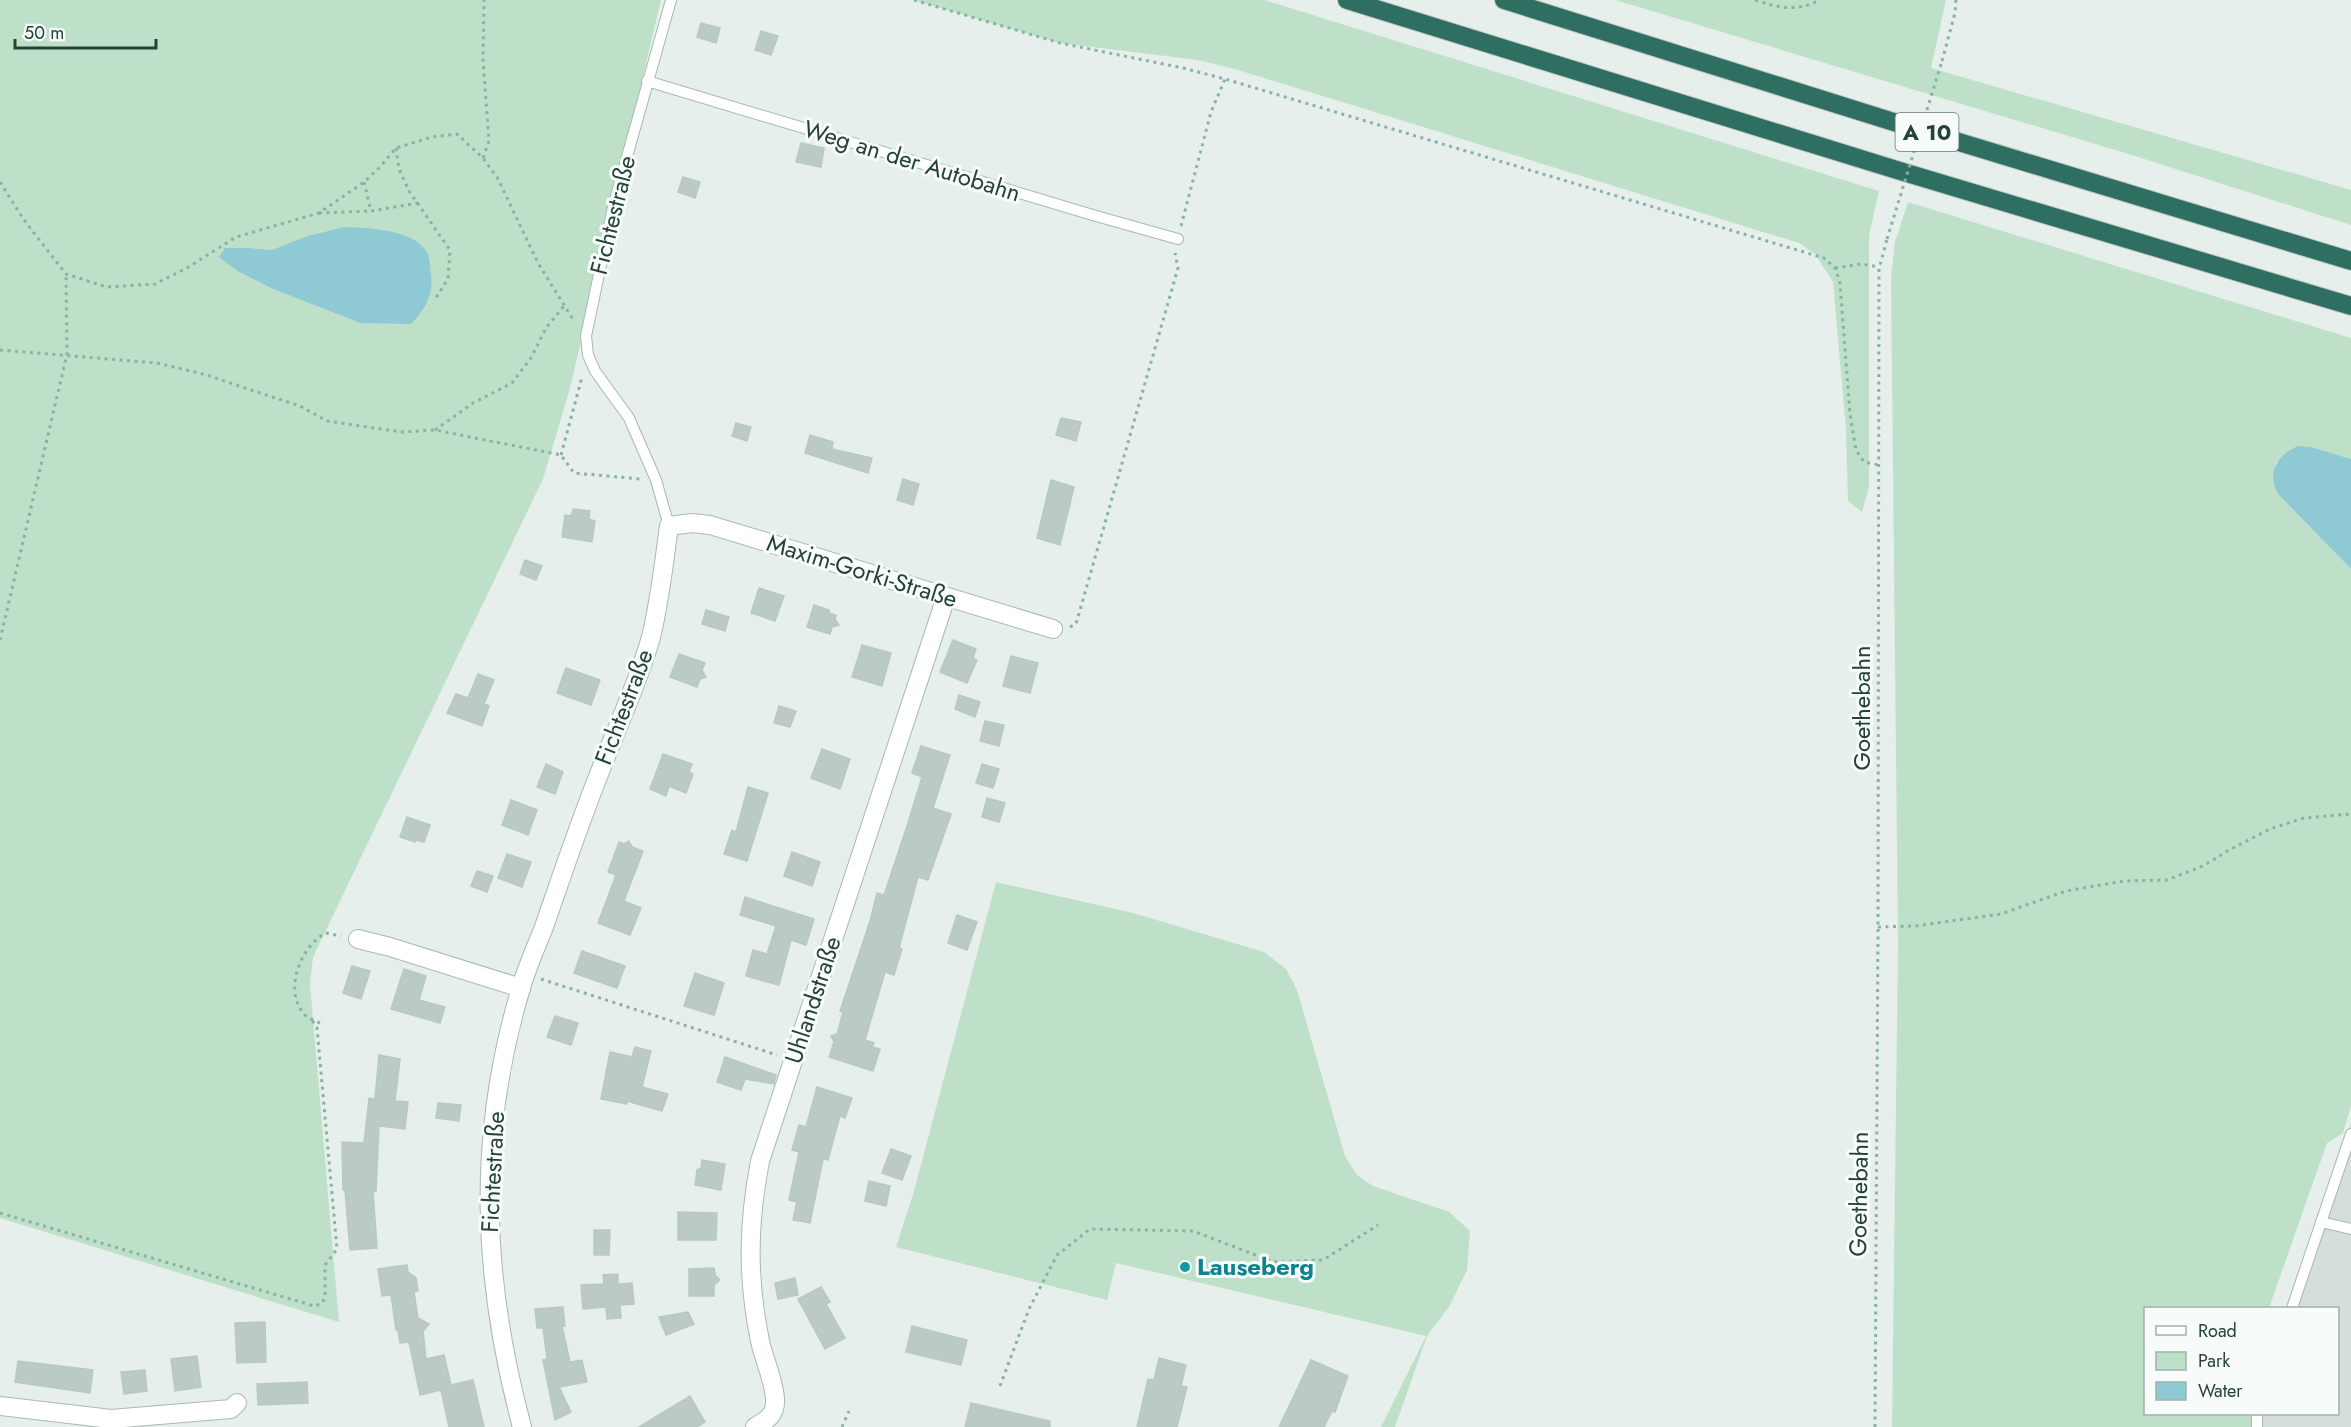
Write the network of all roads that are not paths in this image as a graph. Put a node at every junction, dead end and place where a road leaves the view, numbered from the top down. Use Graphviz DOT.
graph roads {
  1 [pos="671,0"];
  2 [pos="1347,0"];
  3 [pos="1504,0"];
  4 [pos="647,81"];
  5 [pos="1178,239"];
  6 [pos="2351,261"];
  7 [pos="2351,306"];
  8 [pos="669,526"];
  9 [pos="946,597"];
  10 [pos="1053,629"];
  11 [pos="358,939"];
  12 [pos="523,981"];
  13 [pos="2351,1134"];
  14 [pos="2321,1222"];
  15 [pos="2351,1229"];
  16 [pos="2292,1307"];
  17 [pos="237,1403"];
  18 [pos="0,1406"];
  19 [pos="522,1427"];
  20 [pos="755,1427"];
  1 -- 4 [label="lane, Fichtestraße"];
  2 -- 7 [label="highway, A 10"];
  3 -- 6 [label="highway, A 10"];
  4 -- 5 [label="lane, Weg an der Autobahn"];
  4 -- 8 [label="lane, Fichtestraße"];
  8 -- 9 [label="street, Maxim-Gorki-Straße"];
  8 -- 12 [label="street, Fichtestraße"];
  9 -- 10 [label="street, Maxim-Gorki-Straße"];
  9 -- 20 [label="street, Uhlandstraße"];
  11 -- 12 [label="street"];
  12 -- 19 [label="street, Fichtestraße"];
  13 -- 14 [label="lane"];
  14 -- 15 [label="lane"];
  14 -- 16 [label="lane"];
  17 -- 18 [label="street"];
}
